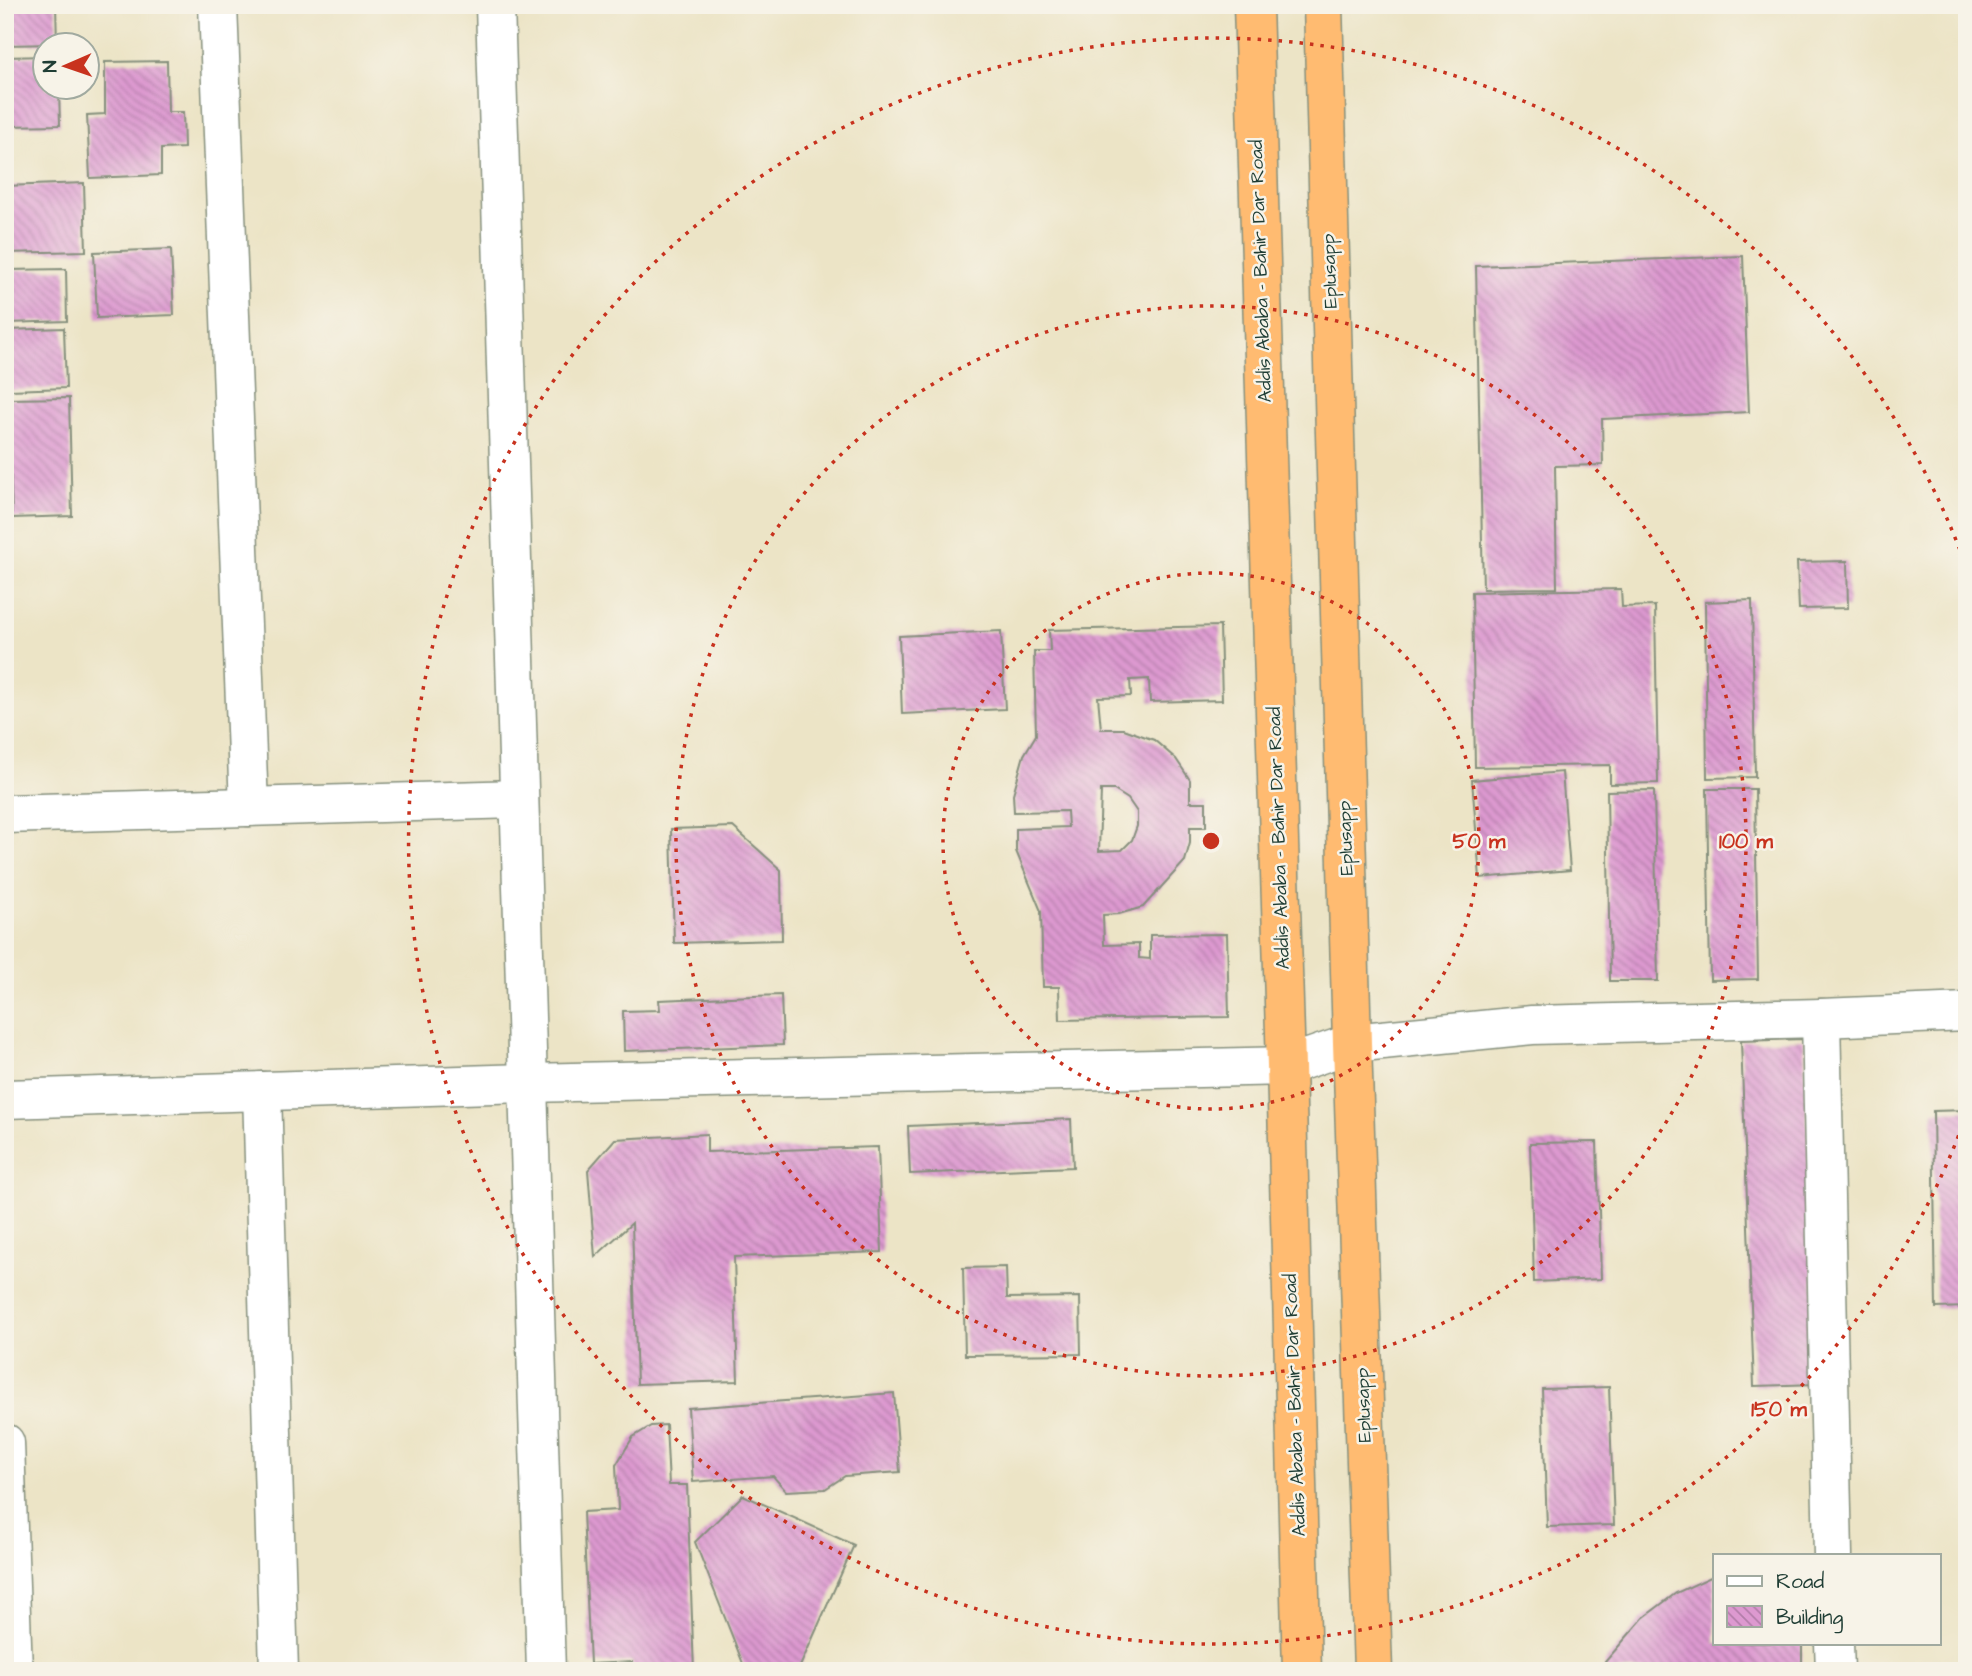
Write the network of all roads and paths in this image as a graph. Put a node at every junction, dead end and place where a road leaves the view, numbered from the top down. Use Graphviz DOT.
graph roads {
  1 [pos="218,5"];
  2 [pos="495,5"];
  3 [pos="1253,5"];
  4 [pos="1323,5"];
  5 [pos="519,799"];
  6 [pos="249,807"];
  7 [pos="5,814"];
  8 [pos="1967,1012"];
  9 [pos="1821,1018"];
  10 [pos="1352,1043"];
  11 [pos="1286,1066"];
  12 [pos="528,1083"];
  13 [pos="262,1091"];
  14 [pos="5,1099"];
  15 [pos="5,1443"];
  16 [pos="1833,1554"];
  17 [pos="1835,1644"];
  18 [pos="13,1671"];
  19 [pos="279,1671"];
  20 [pos="546,1671"];
  21 [pos="1302,1671"];
  22 [pos="1373,1671"];
  23 [pos="1835,1671"];
  1 -- 6 [label="street"];
  2 -- 5 [label="street"];
  3 -- 11 [label="highway, Addis Ababa - Bahir Dar Road"];
  4 -- 10 [label="highway, Eplusapp"];
  5 -- 6 [label="street"];
  5 -- 12 [label="street"];
  6 -- 7 [label="street"];
  8 -- 9 [label="street"];
  9 -- 10 [label="street"];
  9 -- 16 [label="street"];
  10 -- 11 [label="street"];
  10 -- 22 [label="highway, Eplusapp"];
  11 -- 12 [label="street"];
  11 -- 21 [label="highway, Addis Ababa - Bahir Dar Road"];
  12 -- 13 [label="street"];
  12 -- 20 [label="street"];
  13 -- 14 [label="street"];
  13 -- 19 [label="street"];
  15 -- 18 [label="street"];
  17 -- 23 [label="street"];
}
